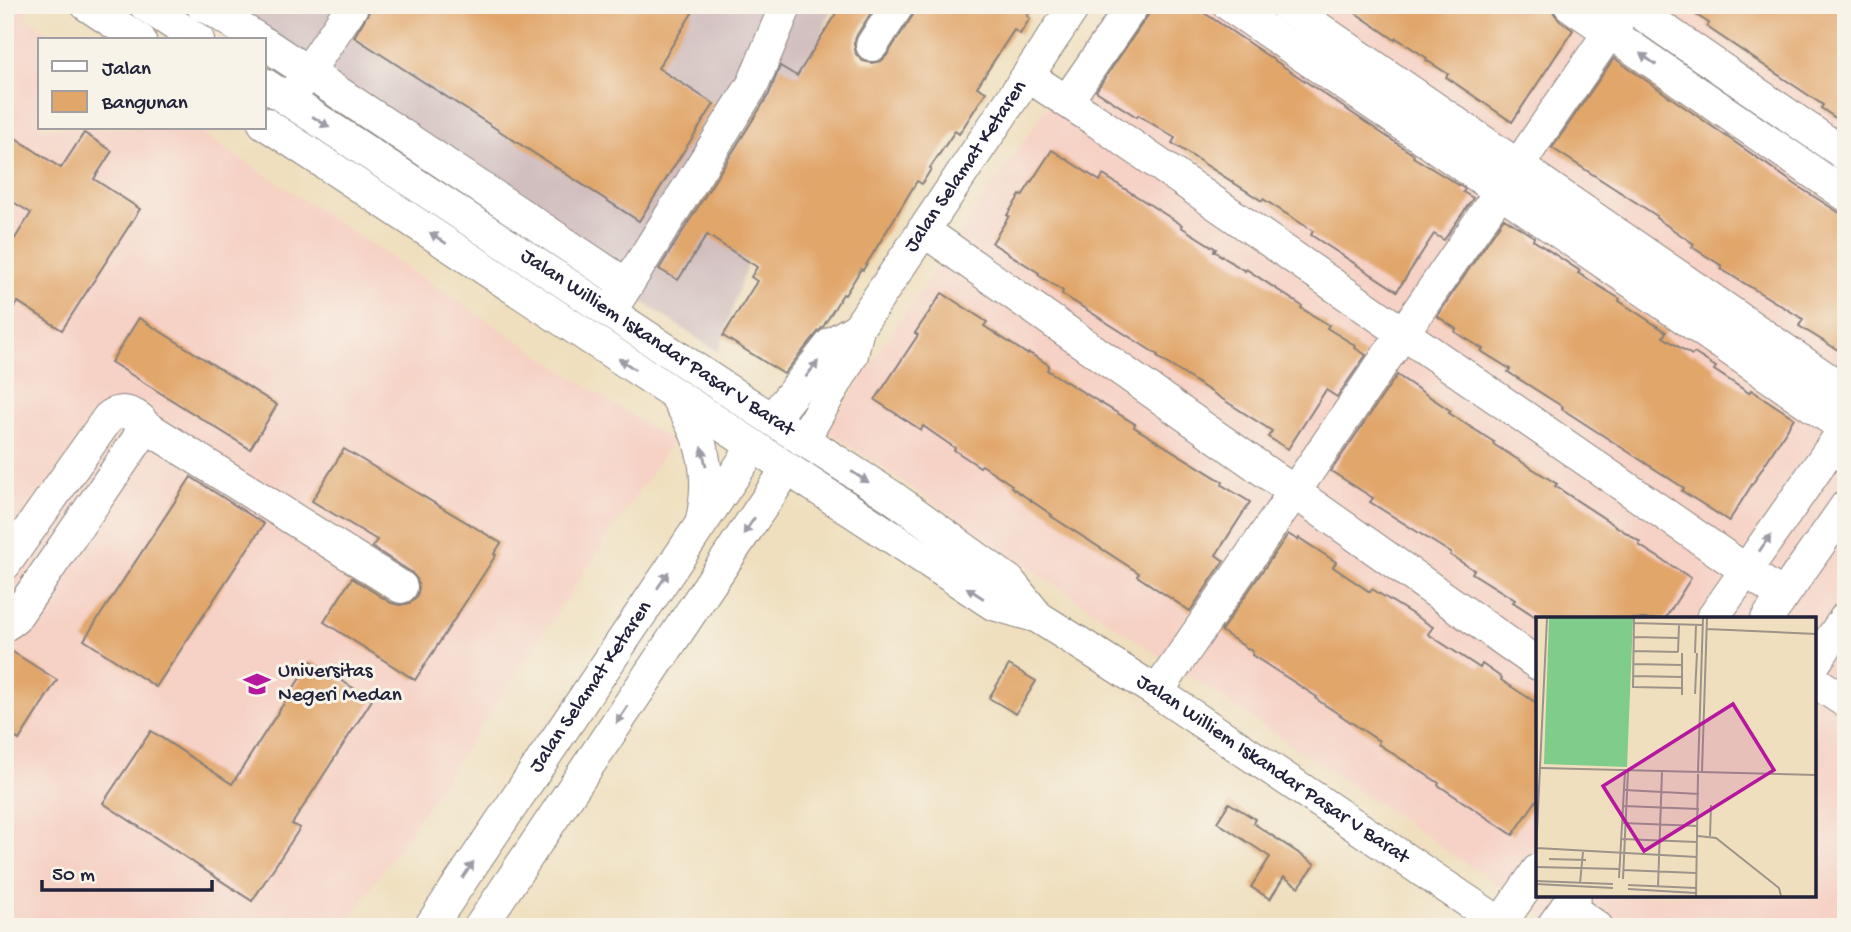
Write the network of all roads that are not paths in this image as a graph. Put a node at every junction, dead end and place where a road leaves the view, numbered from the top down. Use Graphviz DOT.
graph roads {
  1 [pos="87,5"];
  2 [pos="145,5"];
  3 [pos="202,5"];
  4 [pos="353,5"];
  5 [pos="786,5"];
  6 [pos="898,5"];
  7 [pos="1075,5"];
  8 [pos="1133,5"];
  9 [pos="1229,5"];
  10 [pos="1285,5"];
  11 [pos="1570,5"];
  12 [pos="1629,5"];
  13 [pos="178,14"];
  14 [pos="1609,33"];
  15 [pos="137,38"];
  16 [pos="196,38"];
  17 [pos="256,38"];
  18 [pos="266,44"];
  19 [pos="872,45"];
  20 [pos="1713,63"];
  21 [pos="308,72"];
  22 [pos="1028,76"];
  23 [pos="1694,91"];
  24 [pos="276,92"];
  25 [pos="1763,98"];
  26 [pos="1067,101"];
  27 [pos="267,125"];
  28 [pos="1744,126"];
  29 [pos="1818,136"];
  30 [pos="1846,155"];
  31 [pos="1799,163"];
  32 [pos="1518,166"];
  33 [pos="1500,191"];
  34 [pos="1846,195"];
  35 [pos="923,230"];
  36 [pos="627,285"];
  37 [pos="610,313"];
  38 [pos="858,328"];
  39 [pos="1404,333"];
  40 [pos="1846,392"];
  41 [pos="674,395"];
  42 [pos="772,419"];
  43 [pos="142,424"];
  44 [pos="1845,428"];
  45 [pos="803,440"];
  46 [pos="753,447"];
  47 [pos="786,469"];
  48 [pos="1294,492"];
  49 [pos="1846,506"];
  50 [pos="701,524"];
  51 [pos="10,548"];
  52 [pos="50,566"];
  53 [pos="1746,570"];
  54 [pos="401,587"];
  55 [pos="1775,608"];
  56 [pos="1038,617"];
  57 [pos="1714,617"];
  58 [pos="1846,617"];
  59 [pos="5,625"];
  60 [pos="1816,661"];
  61 [pos="1536,663"];
  62 [pos="1816,682"];
  63 [pos="1157,692"];
  64 [pos="1846,702"];
  65 [pos="522,790"];
  66 [pos="557,811"];
  67 [pos="1536,873"];
  68 [pos="1564,910"];
  69 [pos="1504,925"];
  70 [pos="430,927"];
  71 [pos="480,927"];
  72 [pos="1597,927"];
  1 -- 15 [label="street"];
  2 -- 13 [label="street"];
  3 -- 17 [label="street"];
  4 -- 21 [label="street"];
  5 -- 36 [label="street"];
  6 -- 19 [label="street"];
  7 -- 22 [label="street, Jalan Selamat Ketaren"];
  8 -- 26 [label="street"];
  9 -- 33 [label="street"];
  10 -- 32 [label="street"];
  11 -- 14 [label="street"];
  12 -- 14 [label="street"];
  12 -- 20 [label="street"];
  13 -- 16 [label="street"];
  23 -- 14 [label="street, one-way"];
  14 -- 32 [label="street"];
  18 -- 21 [label="street"];
  20 -- 23 [label="street"];
  20 -- 25 [label="street"];
  21 -- 24 [label="street"];
  21 -- 36 [label="street"];
  22 -- 26 [label="street"];
  22 -- 35 [label="street, Jalan Selamat Ketaren"];
  23 -- 28 [label="street"];
  24 -- 27 [label="street"];
  24 -- 37 [label="street, Jalan Williem Iskandar Pasar V Barat, one-way"];
  25 -- 28 [label="street"];
  25 -- 29 [label="street"];
  26 -- 39 [label="street"];
  41 -- 27 [label="street, Jalan Williem Iskandar Pasar V Barat, one-way"];
  28 -- 31 [label="street"];
  29 -- 30 [label="street"];
  29 -- 31 [label="street"];
  31 -- 34 [label="street"];
  32 -- 33 [label="street"];
  32 -- 40 [label="street"];
  33 -- 39 [label="street"];
  33 -- 44 [label="street"];
  35 -- 38 [label="street, Jalan Selamat Ketaren"];
  35 -- 48 [label="street"];
  36 -- 37 [label="street"];
  37 -- 42 [label="street, Jalan Williem Iskandar Pasar V Barat"];
  42 -- 38 [label="street, Jalan Selamat Ketaren, one-way"];
  38 -- 45 [label="street, Jalan Selamat Ketaren"];
  39 -- 48 [label="street"];
  39 -- 53 [label="street"];
  41 -- 46 [label="street, Jalan Williem Iskandar Pasar V Barat"];
  50 -- 41 [label="street, one-way"];
  42 -- 45 [label="street, Jalan Williem Iskandar Pasar V Barat"];
  43 -- 51 [label="street"];
  43 -- 52 [label="street"];
  43 -- 54 [label="street"];
  53 -- 44 [label="street, one-way"];
  45 -- 56 [label="street, Jalan Williem Iskandar Pasar V Barat, one-way"];
  46 -- 47 [label="street, Jalan Williem Iskandar Pasar V Barat"];
  46 -- 50 [label="street, Jalan Selamat Ketaren"];
  56 -- 47 [label="street, Jalan Williem Iskandar Pasar V Barat, one-way"];
  47 -- 66 [label="street, Jalan Selamat Ketaren, one-way"];
  48 -- 61 [label="street"];
  48 -- 63 [label="street"];
  49 -- 55 [label="street"];
  65 -- 50 [label="street, Jalan Selamat Ketaren, one-way"];
  51 -- 52 [label="street"];
  52 -- 59 [label="street"];
  53 -- 55 [label="street"];
  53 -- 57 [label="street"];
  56 -- 63 [label="street, Jalan Williem Iskandar Pasar V Barat"];
  58 -- 60 [label="street"];
  62 -- 64 [label="street"];
  63 -- 69 [label="street, Jalan Williem Iskandar Pasar V Barat"];
  65 -- 66 [label="street"];
  70 -- 65 [label="street, Jalan Selamat Ketaren, one-way"];
  66 -- 71 [label="street, Jalan Selamat Ketaren"];
  67 -- 69 [label="street"];
  68 -- 72 [label="street"];
}
